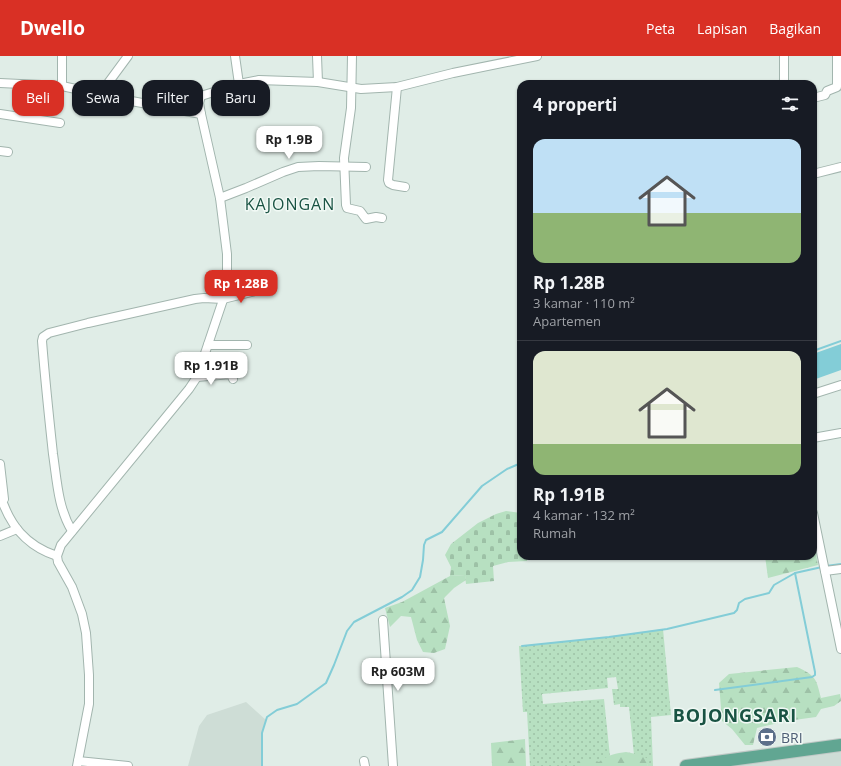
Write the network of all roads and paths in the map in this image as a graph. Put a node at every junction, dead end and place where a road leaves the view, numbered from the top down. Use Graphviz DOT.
graph roads {
  1 [pos="62,56"];
  2 [pos="128,56"];
  3 [pos="235,56"];
  4 [pos="317,56"];
  5 [pos="352,56"];
  6 [pos="537,56"];
  7 [pos="784,56"];
  8 [pos="837,56"];
  9 [pos="62,80"];
  10 [pos="110,80"];
  11 [pos="238,80"];
  12 [pos="270,80"];
  13 [pos="784,80"];
  14 [pos="318,82"];
  15 [pos="0,83"];
  16 [pos="12,84"];
  17 [pos="351,87"];
  18 [pos="398,87"];
  19 [pos="817,97"];
  20 [pos="0,114"];
  21 [pos="201,116"];
  22 [pos="60,124"];
  23 [pos="344,166"];
  24 [pos="366,167"];
  25 [pos="841,167"];
  26 [pos="817,173"];
  27 [pos="405,187"];
  28 [pos="220,198"];
  29 [pos="382,218"];
  30 [pos="255,291"];
  31 [pos="223,299"];
  32 [pos="208,345"];
  33 [pos="247,345"];
  34 [pos="197,377"];
  35 [pos="233,379"];
  36 [pos="841,384"];
  37 [pos="817,393"];
  38 [pos="841,433"];
  39 [pos="817,437"];
  40 [pos="0,464"];
  41 [pos="0,494"];
  42 [pos="4,506"];
  43 [pos="17,529"];
  44 [pos="72,531"];
  45 [pos="817,533"];
  46 [pos="0,536"];
  47 [pos="57,556"];
  48 [pos="824,568"];
  49 [pos="841,569"];
  50 [pos="382,620"];
  51 [pos="841,649"];
  52 [pos="841,746"];
  53 [pos="78,763"];
  54 [pos="128,766"];
  55 [pos="394,766"];
  56 [pos="686,766"];
  1 -- 9 [label="street"];
  2 -- 10 [label="street"];
  3 -- 11 [label="street"];
  4 -- 14 [label="street"];
  5 -- 17 [label="street"];
  6 -- 18 [label="street"];
  7 -- 13 [label="street"];
  8 -- 19 [label="street"];
  12 -- 14 [label="street"];
  14 -- 17 [label="street"];
  15 -- 16 [label="street"];
  17 -- 18 [label="street"];
  17 -- 23 [label="street"];
  18 -- 27 [label="street"];
  20 -- 22 [label="street"];
  21 -- 28 [label="street"];
  23 -- 24 [label="street"];
  23 -- 28 [label="street"];
  23 -- 29 [label="street"];
  25 -- 26 [label="street"];
  28 -- 31 [label="street"];
  30 -- 31 [label="street"];
  31 -- 32 [label="street"];
  31 -- 44 [label="street"];
  32 -- 33 [label="street"];
  32 -- 34 [label="street"];
  34 -- 35 [label="street"];
  34 -- 44 [label="street"];
  36 -- 37 [label="street"];
  38 -- 39 [label="street"];
  40 -- 42 [label="street"];
  41 -- 42 [label="street"];
  42 -- 43 [label="street"];
  43 -- 46 [label="street"];
  43 -- 47 [label="street"];
  44 -- 47 [label="street"];
  45 -- 48 [label="street"];
  47 -- 53 [label="street"];
  48 -- 49 [label="street"];
  48 -- 51 [label="street"];
  50 -- 55 [label="street"];
  52 -- 56 [label="main road"];
  53 -- 54 [label="street"];
}
